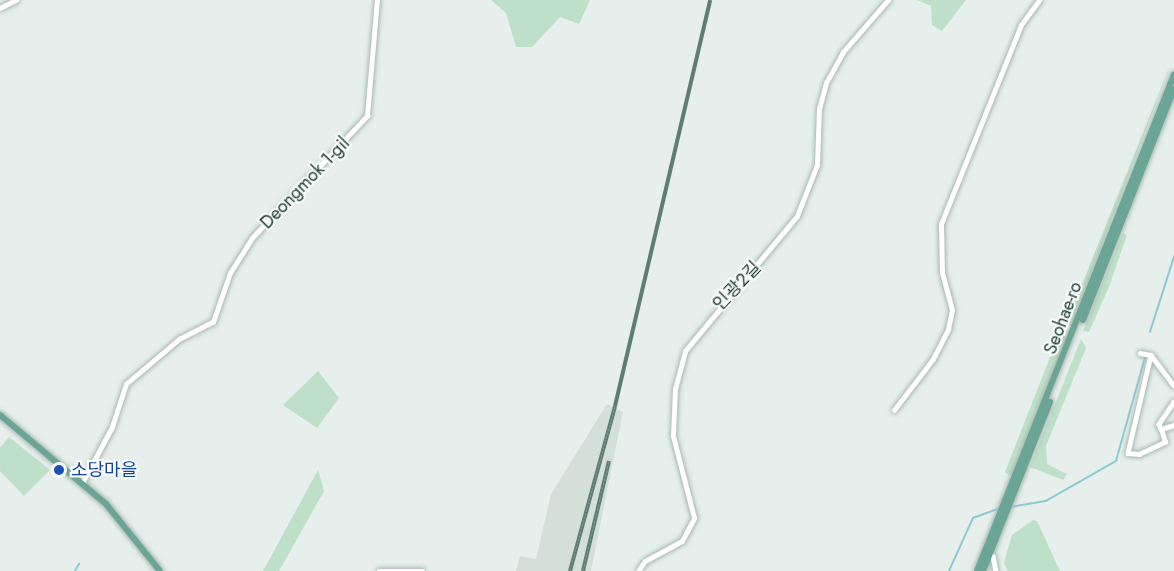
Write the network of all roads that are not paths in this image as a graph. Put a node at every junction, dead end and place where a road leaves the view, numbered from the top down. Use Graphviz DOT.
graph roads {
  1 [pos="16,0"];
  2 [pos="377,0"];
  3 [pos="888,0"];
  4 [pos="1039,0"];
  5 [pos="0,8"];
  6 [pos="1174,75"];
  7 [pos="1174,89"];
  8 [pos="1140,353"];
  9 [pos="1151,355"];
  10 [pos="1174,385"];
  11 [pos="1174,402"];
  12 [pos="894,410"];
  13 [pos="0,415"];
  14 [pos="1174,425"];
  15 [pos="1161,429"];
  16 [pos="82,483"];
  17 [pos="1007,502"];
  18 [pos="1005,513"];
  19 [pos="993,556"];
  20 [pos="160,571"];
  21 [pos="380,571"];
  22 [pos="423,571"];
  23 [pos="638,571"];
  24 [pos="976,571"];
  25 [pos="983,571"];
  26 [pos="996,571"];
  1 -- 5 [label="street"];
  2 -- 16 [label="street, Deongmok 1-gil"];
  3 -- 23 [label="street, 인광2길"];
  4 -- 12 [label="street"];
  6 -- 17 [label="main road, Seohae-ro"];
  7 -- 17 [label="main road, Seohae-ro"];
  8 -- 9 [label="street"];
  9 -- 10 [label="street"];
  9 -- 15 [label="street"];
  11 -- 15 [label="street"];
  13 -- 16 [label="main road"];
  14 -- 15 [label="street"];
  16 -- 20 [label="main road"];
  17 -- 18 [label="main road, Seohae-ro"];
  18 -- 24 [label="main road, Seohae-ro"];
  18 -- 25 [label="main road, Seohae-ro"];
  19 -- 26 [label="street"];
  21 -- 22 [label="street"];
}
